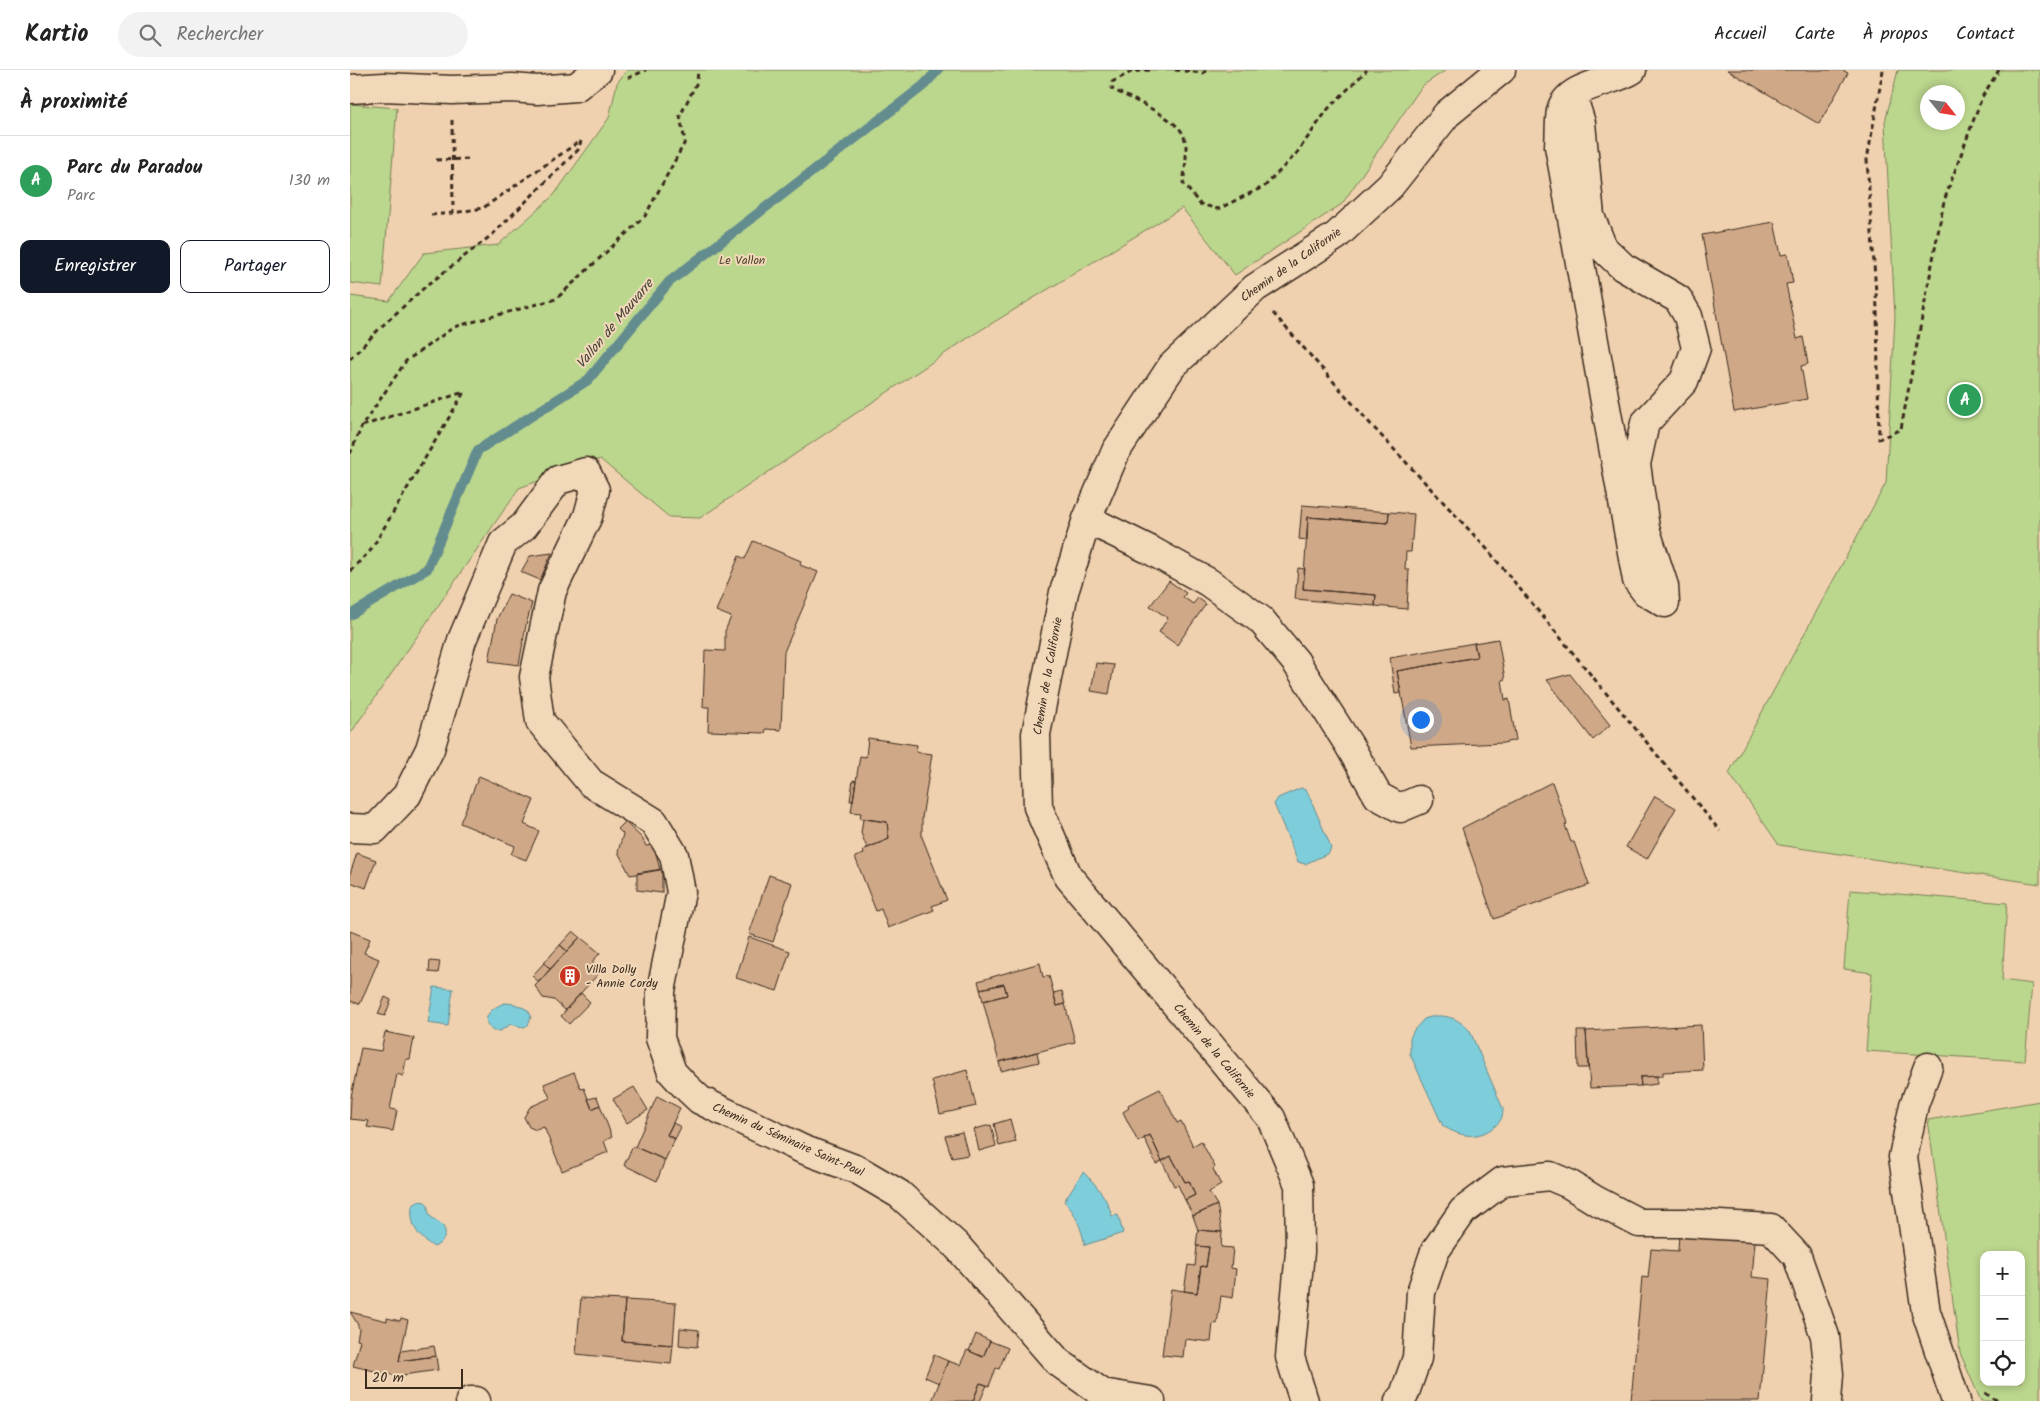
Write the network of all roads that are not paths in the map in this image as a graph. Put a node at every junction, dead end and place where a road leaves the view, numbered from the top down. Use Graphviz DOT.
graph roads {
  1 [pos="598,70"];
  2 [pos="1501,70"];
  3 [pos="1632,70"];
  4 [pos="474,71"];
  5 [pos="426,73"];
  6 [pos="350,89"];
  7 [pos="1572,95"];
  8 [pos="1087,519"];
  9 [pos="1419,800"];
  10 [pos="350,828"];
  11 [pos="1928,1067"];
  12 [pos="470,1401"];
  13 [pos="476,1401"];
  14 [pos="1151,1401"];
  15 [pos="1304,1401"];
  16 [pos="1400,1401"];
  17 [pos="1827,1401"];
  18 [pos="1956,1401"];
  1 -- 6 [label="street"];
  2 -- 8 [label="street, Chemin de la Californie"];
  3 -- 7 [label="street"];
  4 -- 5 [label="street"];
  7 -- 7 [label="street"];
  8 -- 9 [label="street"];
  8 -- 15 [label="street, Chemin de la Californie"];
  10 -- 14 [label="street, Chemin du Séminaire Saint-Paul"];
  11 -- 18 [label="street"];
  12 -- 13 [label="street"];
  16 -- 17 [label="street"];
}
